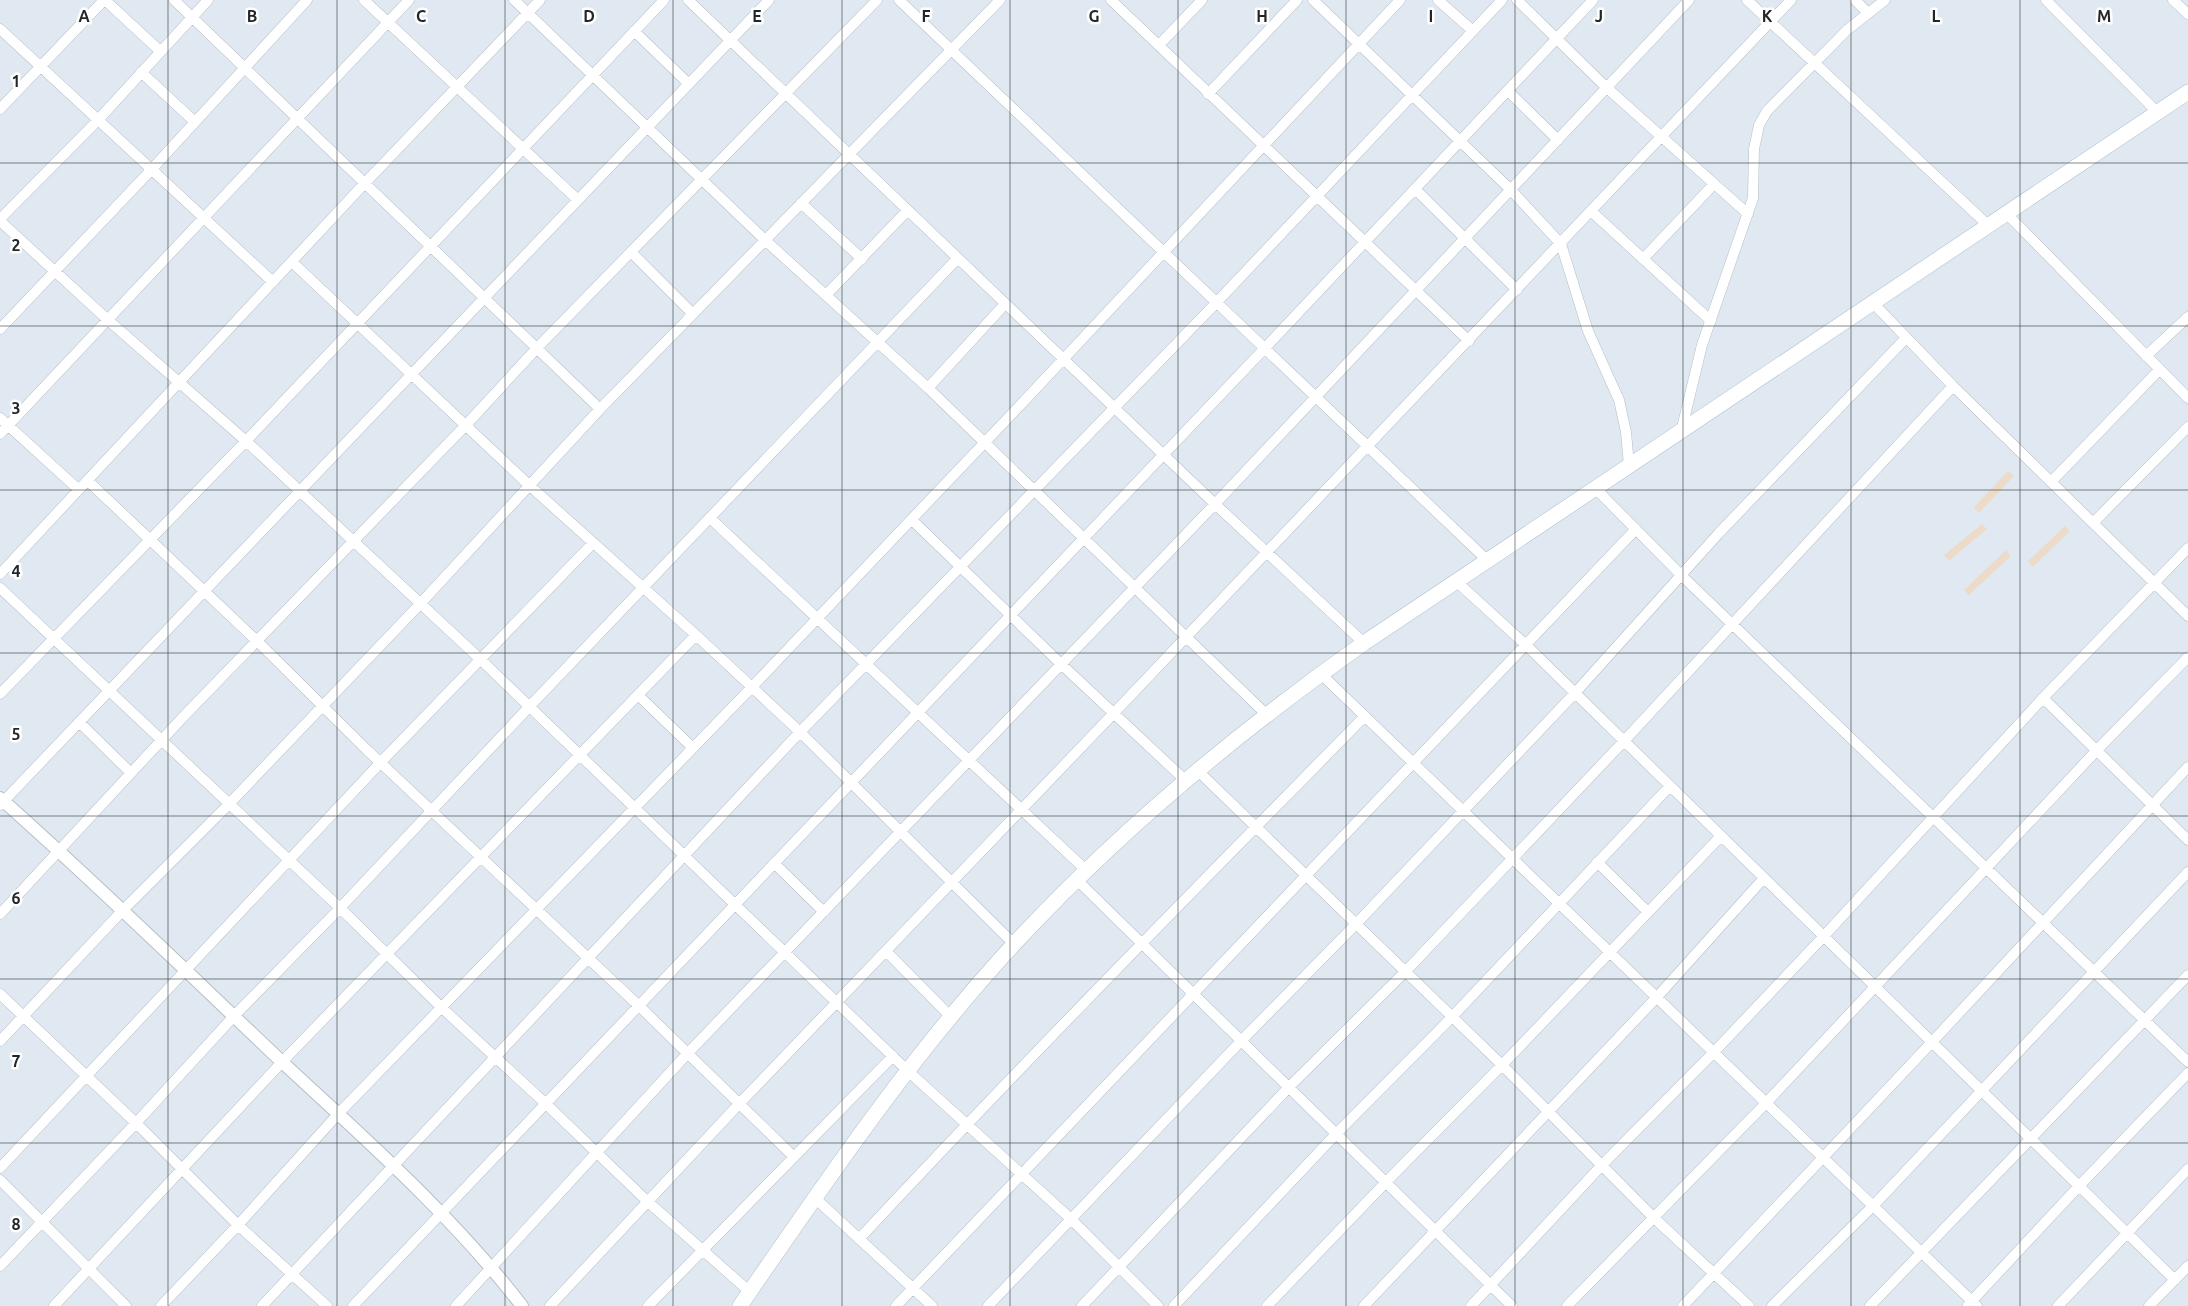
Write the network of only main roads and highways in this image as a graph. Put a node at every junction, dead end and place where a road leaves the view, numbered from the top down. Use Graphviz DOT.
graph roads {
  1 [pos="2188,92"];
  2 [pos="740,1306"];
  1 -- 2 [label="main road"];
}
